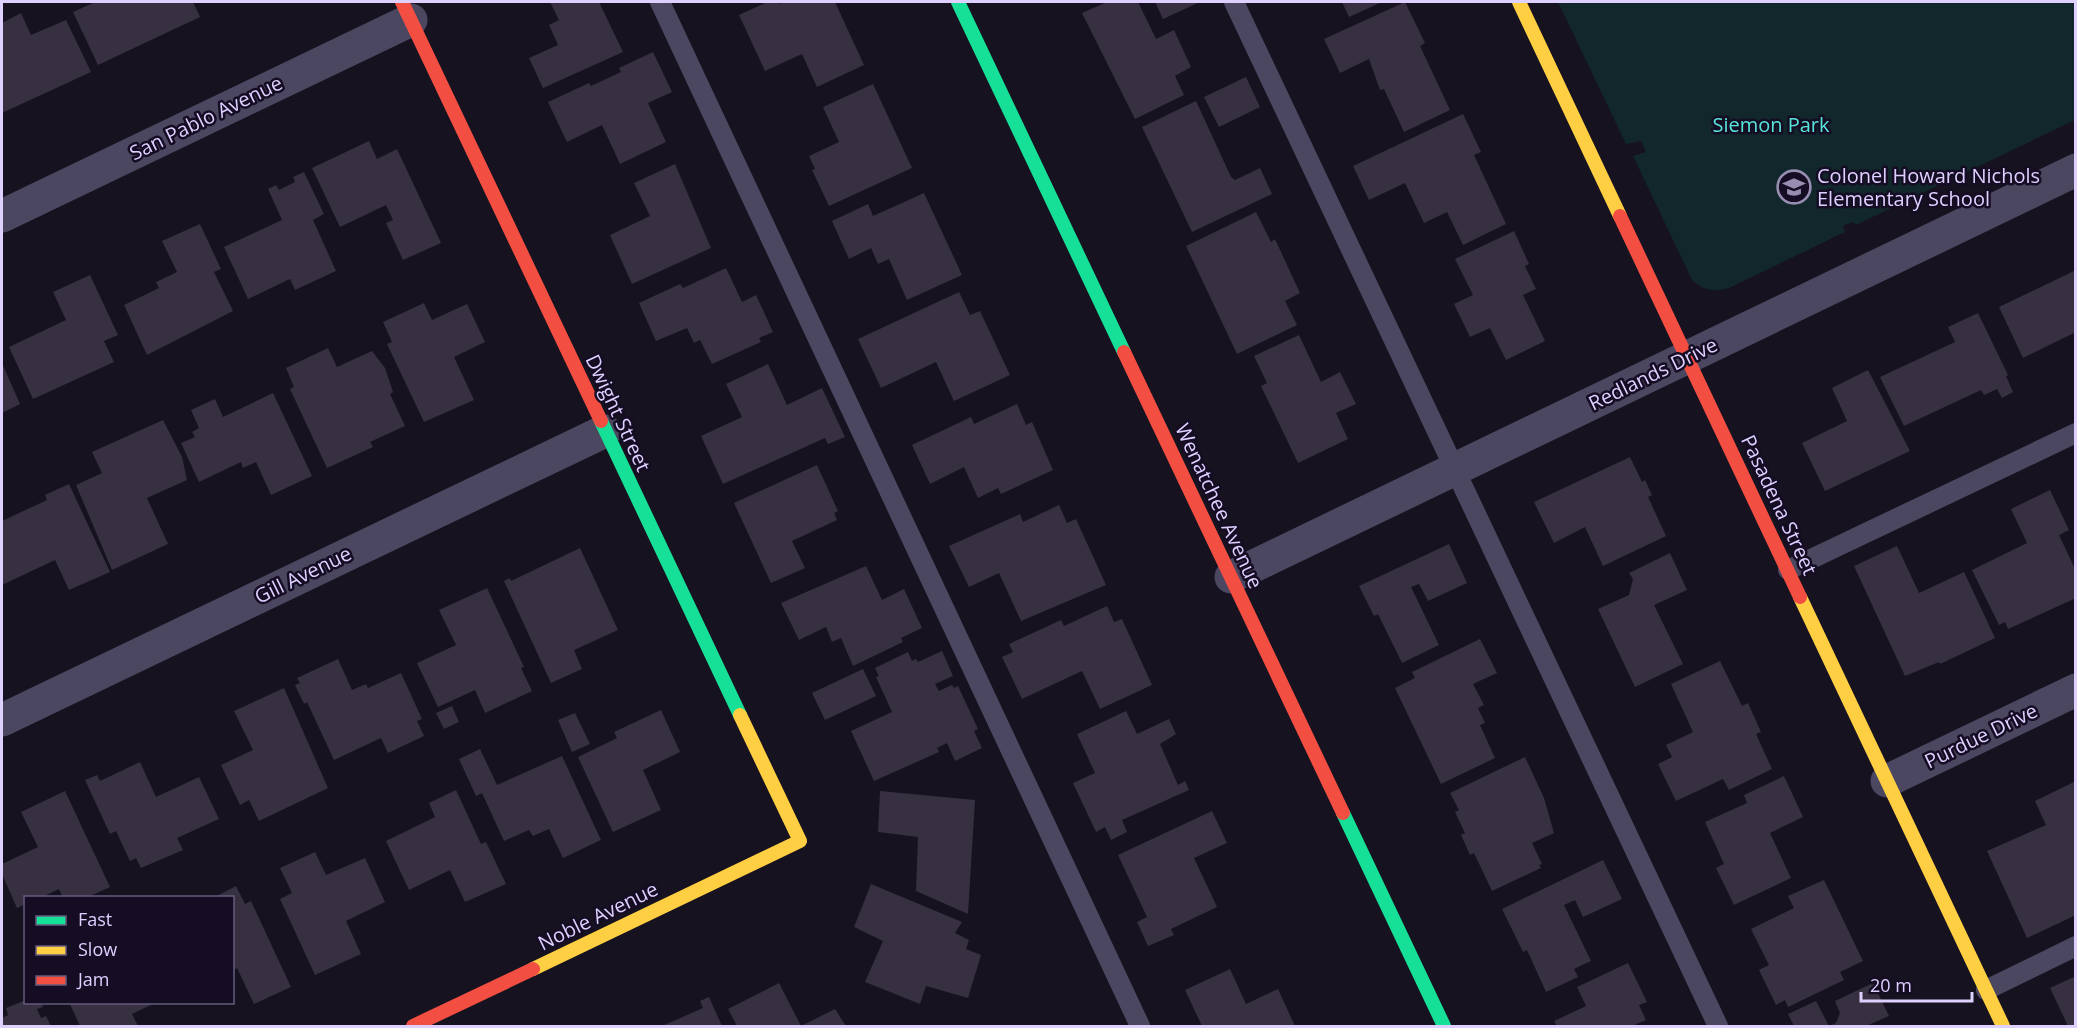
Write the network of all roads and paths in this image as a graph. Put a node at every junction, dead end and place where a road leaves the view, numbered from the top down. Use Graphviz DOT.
graph roads {
  1 [pos="660,2"];
  2 [pos="958,2"];
  3 [pos="1234,2"];
  4 [pos="1519,2"];
  5 [pos="406,11"];
  6 [pos="2076,170"];
  7 [pos="2,216"];
  8 [pos="1688,357"];
  9 [pos="605,431"];
  10 [pos="2076,433"];
  11 [pos="1455,469"];
  12 [pos="1788,570"];
  13 [pos="1231,577"];
  14 [pos="2076,690"];
  15 [pos="2,720"];
  16 [pos="1887,782"];
  17 [pos="800,841"];
  18 [pos="2076,946"];
  19 [pos="1986,990"];
  20 [pos="413,1026"];
  21 [pos="1140,1026"];
  22 [pos="1444,1026"];
  23 [pos="1718,1026"];
  24 [pos="2003,1026"];
  1 -- 21 [label="lane"];
  2 -- 13 [label="street, Wenatchee Avenue"];
  3 -- 11 [label="lane"];
  4 -- 8 [label="street, Pasadena Street"];
  5 -- 7 [label="street, San Pablo Avenue"];
  5 -- 9 [label="street, Dwight Street"];
  6 -- 8 [label="street, Redlands Drive"];
  8 -- 11 [label="street, Redlands Drive"];
  8 -- 12 [label="street, Pasadena Street"];
  9 -- 15 [label="street, Gill Avenue"];
  9 -- 17 [label="street, Dwight Street"];
  10 -- 12 [label="lane"];
  11 -- 13 [label="street, Redlands Drive"];
  11 -- 23 [label="lane"];
  12 -- 16 [label="street, Pasadena Street"];
  13 -- 22 [label="street, Wenatchee Avenue"];
  14 -- 16 [label="street, Purdue Drive"];
  16 -- 19 [label="street, Pasadena Street"];
  17 -- 20 [label="street, Noble Avenue"];
  18 -- 19 [label="lane"];
  19 -- 24 [label="street, Pasadena Street"];
}
